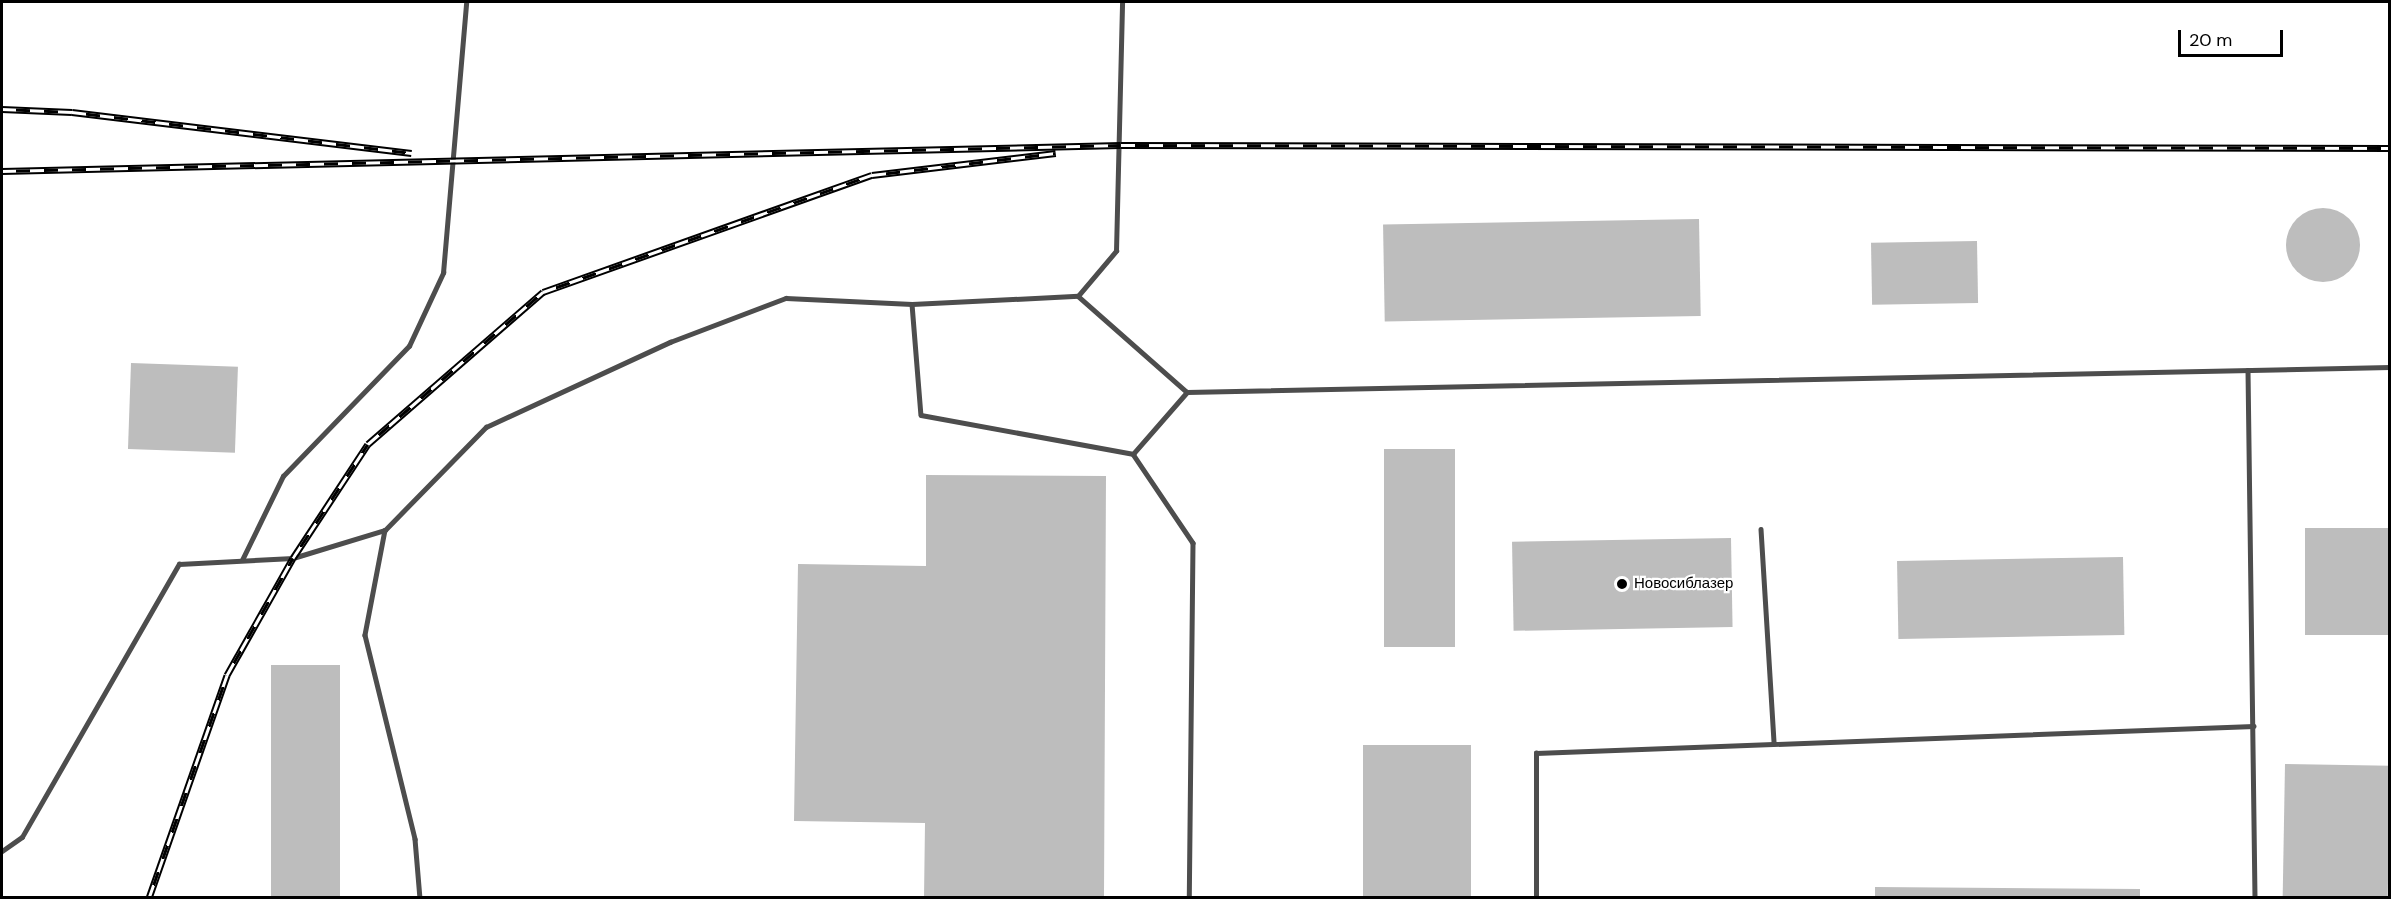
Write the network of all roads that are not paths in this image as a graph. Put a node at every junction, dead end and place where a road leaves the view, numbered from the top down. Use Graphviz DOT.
graph roads {
  1 [pos="466,2"];
  2 [pos="1122,2"];
  3 [pos="1078,296"];
  4 [pos="912,304"];
  5 [pos="2390,367"];
  6 [pos="2248,370"];
  7 [pos="1187,392"];
  8 [pos="1133,454"];
  9 [pos="1761,529"];
  10 [pos="385,530"];
  11 [pos="242,560"];
  12 [pos="2253,726"];
  13 [pos="1774,744"];
  14 [pos="2,851"];
  15 [pos="420,897"];
  16 [pos="1189,897"];
  17 [pos="1536,897"];
  18 [pos="2255,897"];
  1 -- 11 [label="lane"];
  2 -- 3 [label="lane"];
  3 -- 4 [label="lane"];
  3 -- 7 [label="lane"];
  4 -- 8 [label="lane"];
  4 -- 10 [label="lane"];
  5 -- 6 [label="lane"];
  6 -- 7 [label="lane"];
  6 -- 12 [label="lane"];
  7 -- 8 [label="lane"];
  8 -- 16 [label="lane"];
  9 -- 13 [label="lane"];
  10 -- 11 [label="lane"];
  10 -- 15 [label="lane"];
  11 -- 14 [label="lane"];
  12 -- 13 [label="lane"];
  12 -- 18 [label="lane"];
  13 -- 17 [label="lane"];
}
